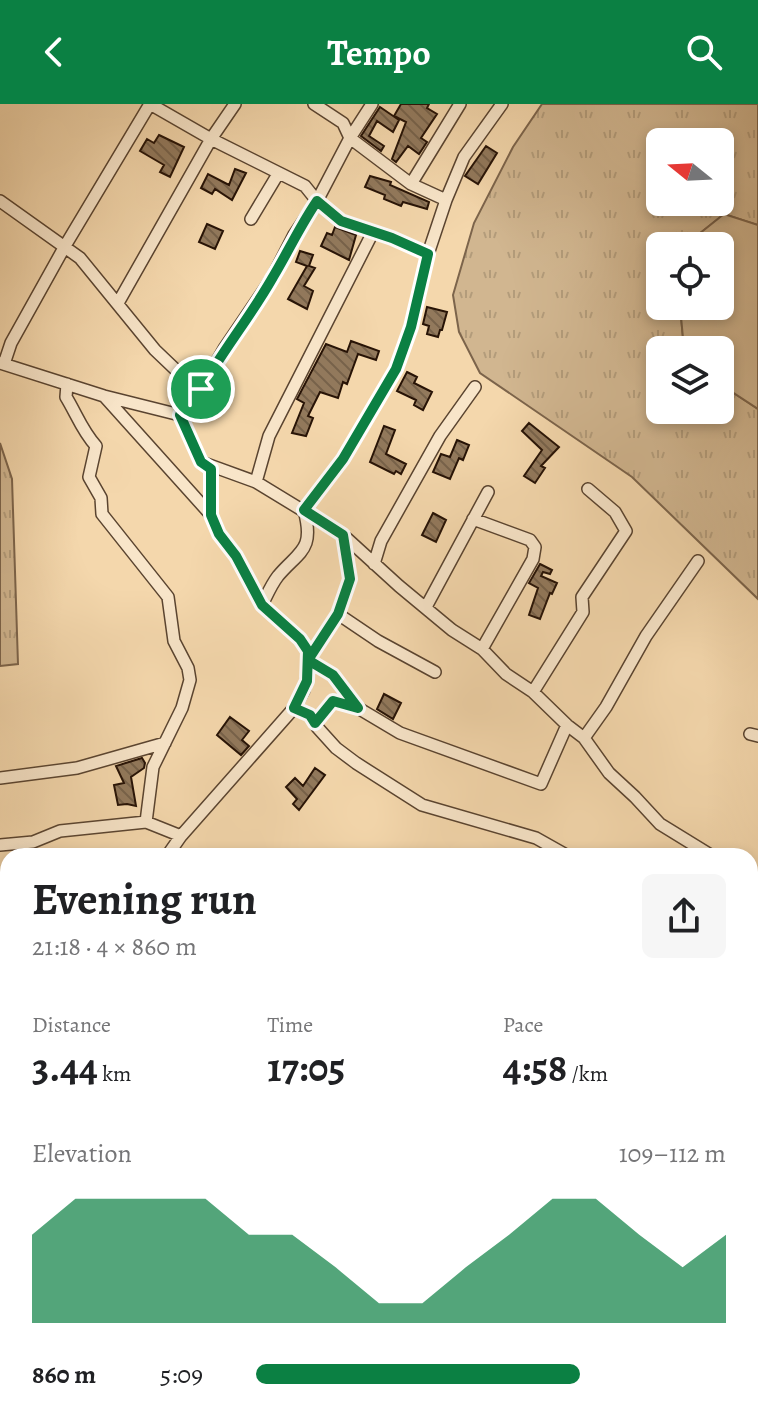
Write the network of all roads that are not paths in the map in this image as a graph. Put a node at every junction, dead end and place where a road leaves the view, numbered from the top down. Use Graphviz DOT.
graph roads {
  1 [pos="150,104"];
  2 [pos="235,104"];
  3 [pos="372,104"];
  4 [pos="460,104"];
  5 [pos="502,104"];
  6 [pos="318,105"];
  7 [pos="350,138"];
  8 [pos="211,139"];
  9 [pos="278,174"];
  10 [pos="411,184"];
  11 [pos="446,200"];
  12 [pos="0,201"];
  13 [pos="317,201"];
  14 [pos="251,219"];
  15 [pos="373,232"];
  16 [pos="65,246"];
  17 [pos="428,254"];
  18 [pos="118,303"];
  19 [pos="2,364"];
  20 [pos="67,384"];
  21 [pos="475,387"];
  22 [pos="201,389"];
  23 [pos="104,396"];
  24 [pos="180,415"];
  25 [pos="201,462"];
  26 [pos="256,482"];
  27 [pos="588,489"];
  28 [pos="488,492"];
  29 [pos="304,510"];
  30 [pos="211,515"];
  31 [pos="473,519"];
  32 [pos="343,535"];
  33 [pos="698,561"];
  34 [pos="374,564"];
  35 [pos="262,605"];
  36 [pos="426,607"];
  37 [pos="338,614"];
  38 [pos="482,649"];
  39 [pos="308,660"];
  40 [pos="435,672"];
  41 [pos="533,692"];
  42 [pos="294,708"];
  43 [pos="358,708"];
  44 [pos="315,723"];
  45 [pos="567,725"];
  46 [pos="584,738"];
  47 [pos="165,743"];
  48 [pos="0,778"];
  49 [pos="146,822"];
  50 [pos="181,836"];
  51 [pos="0,845"];
  52 [pos="173,848"];
  53 [pos="554,848"];
  54 [pos="699,848"];
  1 -- 8 [label="street"];
  1 -- 16 [label="street"];
  2 -- 8 [label="street"];
  3 -- 7 [label="street"];
  4 -- 10 [label="street"];
  5 -- 11 [label="street"];
  6 -- 7 [label="street"];
  7 -- 10 [label="street"];
  7 -- 13 [label="street"];
  8 -- 9 [label="street"];
  8 -- 18 [label="street"];
  9 -- 13 [label="street"];
  9 -- 14 [label="street"];
  10 -- 11 [label="street"];
  11 -- 17 [label="street"];
  12 -- 16 [label="street"];
  13 -- 15 [label="street"];
  13 -- 22 [label="street"];
  15 -- 17 [label="street"];
  15 -- 26 [label="street"];
  16 -- 18 [label="street"];
  16 -- 19 [label="street"];
  17 -- 29 [label="street"];
  18 -- 22 [label="street"];
  19 -- 20 [label="street"];
  20 -- 23 [label="street"];
  20 -- 47 [label="street"];
  21 -- 34 [label="street"];
  22 -- 24 [label="street"];
  23 -- 24 [label="street"];
  23 -- 30 [label="street"];
  24 -- 25 [label="street"];
  25 -- 26 [label="street"];
  25 -- 30 [label="street"];
  26 -- 29 [label="street"];
  27 -- 41 [label="street"];
  28 -- 31 [label="street"];
  29 -- 32 [label="street"];
  29 -- 35 [label="street"];
  30 -- 35 [label="street"];
  31 -- 36 [label="street"];
  31 -- 38 [label="street"];
  32 -- 34 [label="street"];
  32 -- 37 [label="street"];
  33 -- 46 [label="street"];
  34 -- 36 [label="street"];
  35 -- 39 [label="street"];
  36 -- 38 [label="street"];
  37 -- 39 [label="street"];
  37 -- 40 [label="street"];
  38 -- 41 [label="street"];
  39 -- 42 [label="street"];
  39 -- 43 [label="street"];
  41 -- 45 [label="street"];
  42 -- 44 [label="street"];
  42 -- 50 [label="street"];
  43 -- 44 [label="street"];
  43 -- 45 [label="street"];
  44 -- 53 [label="street"];
  45 -- 46 [label="street"];
  46 -- 54 [label="street"];
  47 -- 48 [label="street"];
  47 -- 49 [label="street"];
  49 -- 50 [label="street"];
  49 -- 51 [label="street"];
  50 -- 52 [label="street"];
}
